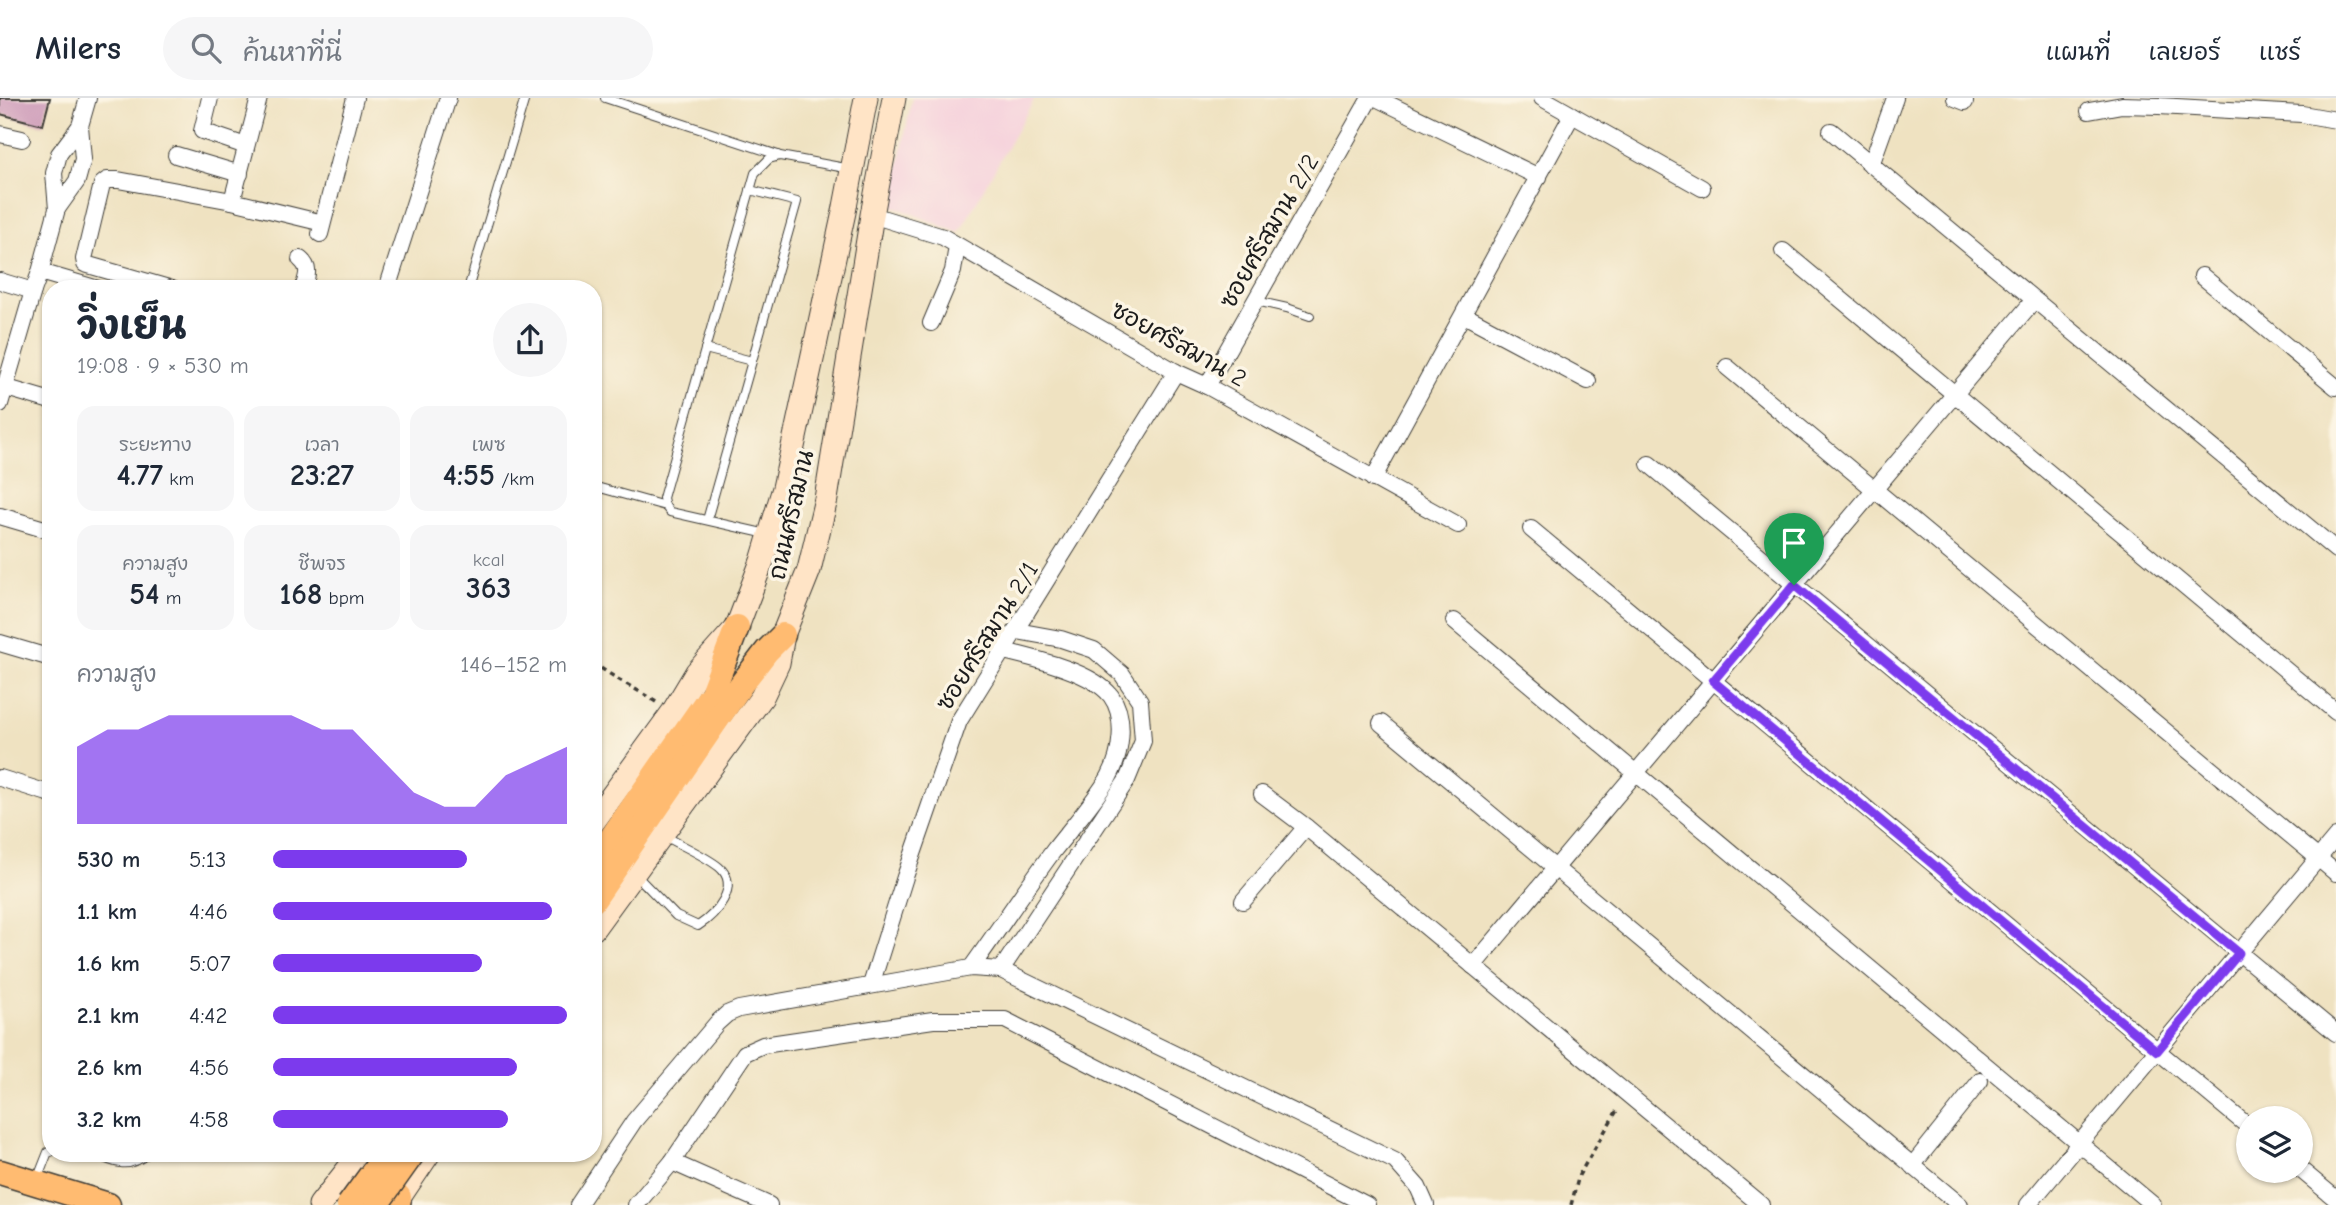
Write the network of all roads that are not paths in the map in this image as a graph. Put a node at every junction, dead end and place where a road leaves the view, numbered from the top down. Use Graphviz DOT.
graph roads {
  1 [pos="88,98"];
  2 [pos="210,98"];
  3 [pos="259,98"];
  4 [pos="355,98"];
  5 [pos="448,98"];
  6 [pos="525,98"];
  7 [pos="604,98"];
  8 [pos="866,98"];
  9 [pos="894,98"];
  10 [pos="1370,98"];
  11 [pos="1376,98"];
  12 [pos="1542,98"];
  13 [pos="1895,98"];
  14 [pos="2159,102"];
  15 [pos="2089,111"];
  16 [pos="1572,115"];
  17 [pos="2336,120"];
  18 [pos="80,125"];
  19 [pos="1831,131"];
  20 [pos="0,134"];
  21 [pos="22,138"];
  22 [pos="246,146"];
  23 [pos="176,155"];
  24 [pos="780,156"];
  25 [pos="1871,165"];
  26 [pos="852,169"];
  27 [pos="240,174"];
  28 [pos="1539,177"];
  29 [pos="1702,188"];
  30 [pos="750,190"];
  31 [pos="232,201"];
  32 [pos="57,209"];
  33 [pos="872,215"];
  34 [pos="957,246"];
  35 [pos="1783,251"];
  36 [pos="300,259"];
  37 [pos="40,272"];
  38 [pos="2202,276"];
  39 [pos="67,280"];
  40 [pos="141,280"];
  41 [pos="306,280"];
  42 [pos="390,280"];
  43 [pos="471,280"];
  44 [pos="0,281"];
  45 [pos="33,290"];
  46 [pos="2034,300"];
  47 [pos="1255,301"];
  48 [pos="1464,315"];
  49 [pos="1310,316"];
  50 [pos="931,323"];
  51 [pos="705,349"];
  52 [pos="752,361"];
  53 [pos="1727,367"];
  54 [pos="1177,372"];
  55 [pos="1588,381"];
  56 [pos="1207,386"];
  57 [pos="2,387"];
  58 [pos="2336,387"];
  59 [pos="1955,394"];
  60 [pos="42,398"];
  61 [pos="0,404"];
  62 [pos="1649,464"];
  63 [pos="1373,479"];
  64 [pos="602,488"];
  65 [pos="1875,490"];
  66 [pos="665,506"];
  67 [pos="0,516"];
  68 [pos="706,520"];
  69 [pos="1458,525"];
  70 [pos="42,528"];
  71 [pos="1531,530"];
  72 [pos="770,534"];
  73 [pos="2336,550"];
  74 [pos="1794,585"];
  75 [pos="1454,621"];
  76 [pos="737,627"];
  77 [pos="1017,631"];
  78 [pos="783,635"];
  79 [pos="0,643"];
  80 [pos="1004,651"];
  81 [pos="42,655"];
  82 [pos="1713,681"];
  83 [pos="2336,712"];
  84 [pos="1381,723"];
  85 [pos="1636,773"];
  86 [pos="0,778"];
  87 [pos="42,791"];
  88 [pos="1096,794"];
  89 [pos="1262,794"];
  90 [pos="1111,805"];
  91 [pos="602,810"];
  92 [pos="1306,827"];
  93 [pos="662,835"];
  94 [pos="2336,837"];
  95 [pos="602,851"];
  96 [pos="2318,858"];
  97 [pos="1556,867"];
  98 [pos="2336,873"];
  99 [pos="634,874"];
  100 [pos="602,888"];
  101 [pos="1243,901"];
  102 [pos="602,917"];
  103 [pos="2239,953"];
  104 [pos="1474,966"];
  105 [pos="971,968"];
  106 [pos="1001,970"];
  107 [pos="872,985"];
  108 [pos="2336,1033"];
  109 [pos="2157,1051"];
  110 [pos="1980,1081"];
  111 [pos="2236,1116"];
  112 [pos="2080,1143"];
  113 [pos="44,1162"];
  114 [pos="111,1162"];
  115 [pos="131,1162"];
  116 [pos="354,1162"];
  117 [pos="380,1162"];
  118 [pos="381,1162"];
  119 [pos="416,1162"];
  120 [pos="418,1162"];
  121 [pos="672,1162"];
  122 [pos="1912,1166"];
  123 [pos="0,1172"];
  124 [pos="2313,1180"];
  125 [pos="35,1183"];
  126 [pos="2336,1199"];
  127 [pos="391,1203"];
  128 [pos="642,1203"];
  129 [pos="108,1205"];
  130 [pos="320,1205"];
  131 [pos="349,1205"];
  132 [pos="578,1205"];
  133 [pos="769,1205"];
  134 [pos="1367,1205"];
  135 [pos="1426,1205"];
  136 [pos="1761,1205"];
  137 [pos="1960,1205"];
  138 [pos="2028,1205"];
  139 [pos="2154,1205"];
  1 -- 18 [label="street"];
  2 -- 22 [label="street"];
  3 -- 22 [label="street"];
  4 -- 31 [label="street"];
  5 -- 42 [label="street"];
  6 -- 43 [label="lane"];
  7 -- 24 [label="lane"];
  8 -- 26 [label="main road, ถนนศรีสมาน"];
  9 -- 33 [label="main road, ถนนศรีสมาน"];
  10 -- 47 [label="street, ซอยศรีสมาน 2/2"];
  11 -- 28 [label="street"];
  12 -- 16 [label="street"];
  13 -- 25 [label="street"];
  14 -- 15 [label="street"];
  14 -- 17 [label="street"];
  16 -- 28 [label="street"];
  16 -- 29 [label="street"];
  18 -- 32 [label="street"];
  18 -- 32 [label="street"];
  19 -- 25 [label="street"];
  20 -- 21 [label="street"];
  22 -- 27 [label="street"];
  23 -- 27 [label="street"];
  24 -- 26 [label="lane"];
  24 -- 30 [label="lane"];
  25 -- 46 [label="street"];
  26 -- 72 [label="main road, ถนนศรีสมาน"];
  27 -- 31 [label="street"];
  28 -- 48 [label="street"];
  30 -- 51 [label="lane"];
  30 -- 52 [label="lane"];
  31 -- 40 [label="street"];
  32 -- 37 [label="street"];
  33 -- 34 [label="street, ซอยศรีสมาน 2"];
  33 -- 78 [label="main road, ถนนศรีสมาน"];
  34 -- 50 [label="street"];
  34 -- 54 [label="street, ซอยศรีสมาน 2"];
  35 -- 59 [label="street"];
  36 -- 41 [label="street"];
  37 -- 39 [label="street"];
  37 -- 45 [label="street"];
  38 -- 58 [label="street"];
  44 -- 45 [label="street"];
  45 -- 57 [label="street"];
  46 -- 59 [label="street"];
  46 -- 73 [label="street"];
  47 -- 49 [label="lane"];
  47 -- 56 [label="street, ซอยศรีสมาน 2/2"];
  48 -- 55 [label="street"];
  48 -- 63 [label="street"];
  51 -- 52 [label="lane"];
  51 -- 66 [label="lane"];
  52 -- 68 [label="lane"];
  53 -- 65 [label="street"];
  54 -- 56 [label="street, ซอยศรีสมาน 2"];
  54 -- 77 [label="street, ซอยศรีสมาน 2/1"];
  56 -- 63 [label="street, ซอยศรีสมาน 2"];
  57 -- 60 [label="street"];
  57 -- 61 [label="street"];
  59 -- 65 [label="street"];
  59 -- 83 [label="street"];
  62 -- 74 [label="street"];
  63 -- 69 [label="street, ซอยศรีสมาน 2"];
  64 -- 66 [label="lane"];
  65 -- 74 [label="street"];
  65 -- 96 [label="street"];
  66 -- 68 [label="lane"];
  67 -- 70 [label="street"];
  68 -- 72 [label="lane"];
  71 -- 82 [label="street"];
  72 -- 76 [label="main road, ถนนศรีสมาน"];
  74 -- 82 [label="street"];
  74 -- 103 [label="street"];
  75 -- 85 [label="street"];
  76 -- 91 [label="main road, ถนนศรีสมาน"];
  76 -- 95 [label="main road"];
  77 -- 80 [label="street, ซอยศรีสมาน 2/1"];
  77 -- 90 [label="street"];
  78 -- 93 [label="main road, ถนนศรีสมาน"];
  78 -- 100 [label="main road"];
  79 -- 81 [label="street"];
  80 -- 88 [label="street"];
  80 -- 107 [label="street, ซอยศรีสมาน 2/1"];
  82 -- 85 [label="street"];
  82 -- 109 [label="street"];
  84 -- 97 [label="street"];
  85 -- 97 [label="street"];
  85 -- 112 [label="street"];
  86 -- 87 [label="street"];
  88 -- 90 [label="street"];
  88 -- 105 [label="street"];
  89 -- 92 [label="street"];
  90 -- 106 [label="street"];
  92 -- 101 [label="street"];
  92 -- 104 [label="street"];
  93 -- 99 [label="main road, ถนนศรีสมาน"];
  93 -- 99 [label="lane"];
  94 -- 96 [label="street"];
  96 -- 98 [label="street"];
  96 -- 103 [label="street"];
  97 -- 104 [label="street"];
  97 -- 122 [label="street"];
  99 -- 102 [label="main road, ถนนศรีสมาน"];
  103 -- 108 [label="street"];
  103 -- 109 [label="street"];
  104 -- 136 [label="street"];
  105 -- 106 [label="street"];
  105 -- 107 [label="street"];
  106 -- 135 [label="street"];
  107 -- 132 [label="street"];
  109 -- 111 [label="street"];
  109 -- 112 [label="street"];
  110 -- 122 [label="street"];
  112 -- 138 [label="street"];
  112 -- 139 [label="street"];
  113 -- 125 [label="lane"];
  114 -- 115 [label="lane"];
  116 -- 130 [label="main road"];
  117 -- 131 [label="main road, bridge"];
  118 -- 119 [label="main road"];
  120 -- 127 [label="main road, bridge"];
  121 -- 128 [label="street"];
  121 -- 133 [label="street"];
  121 -- 134 [label="street"];
  122 -- 137 [label="street"];
  123 -- 125 [label="main road"];
  124 -- 126 [label="street"];
  125 -- 129 [label="main road"];
}
